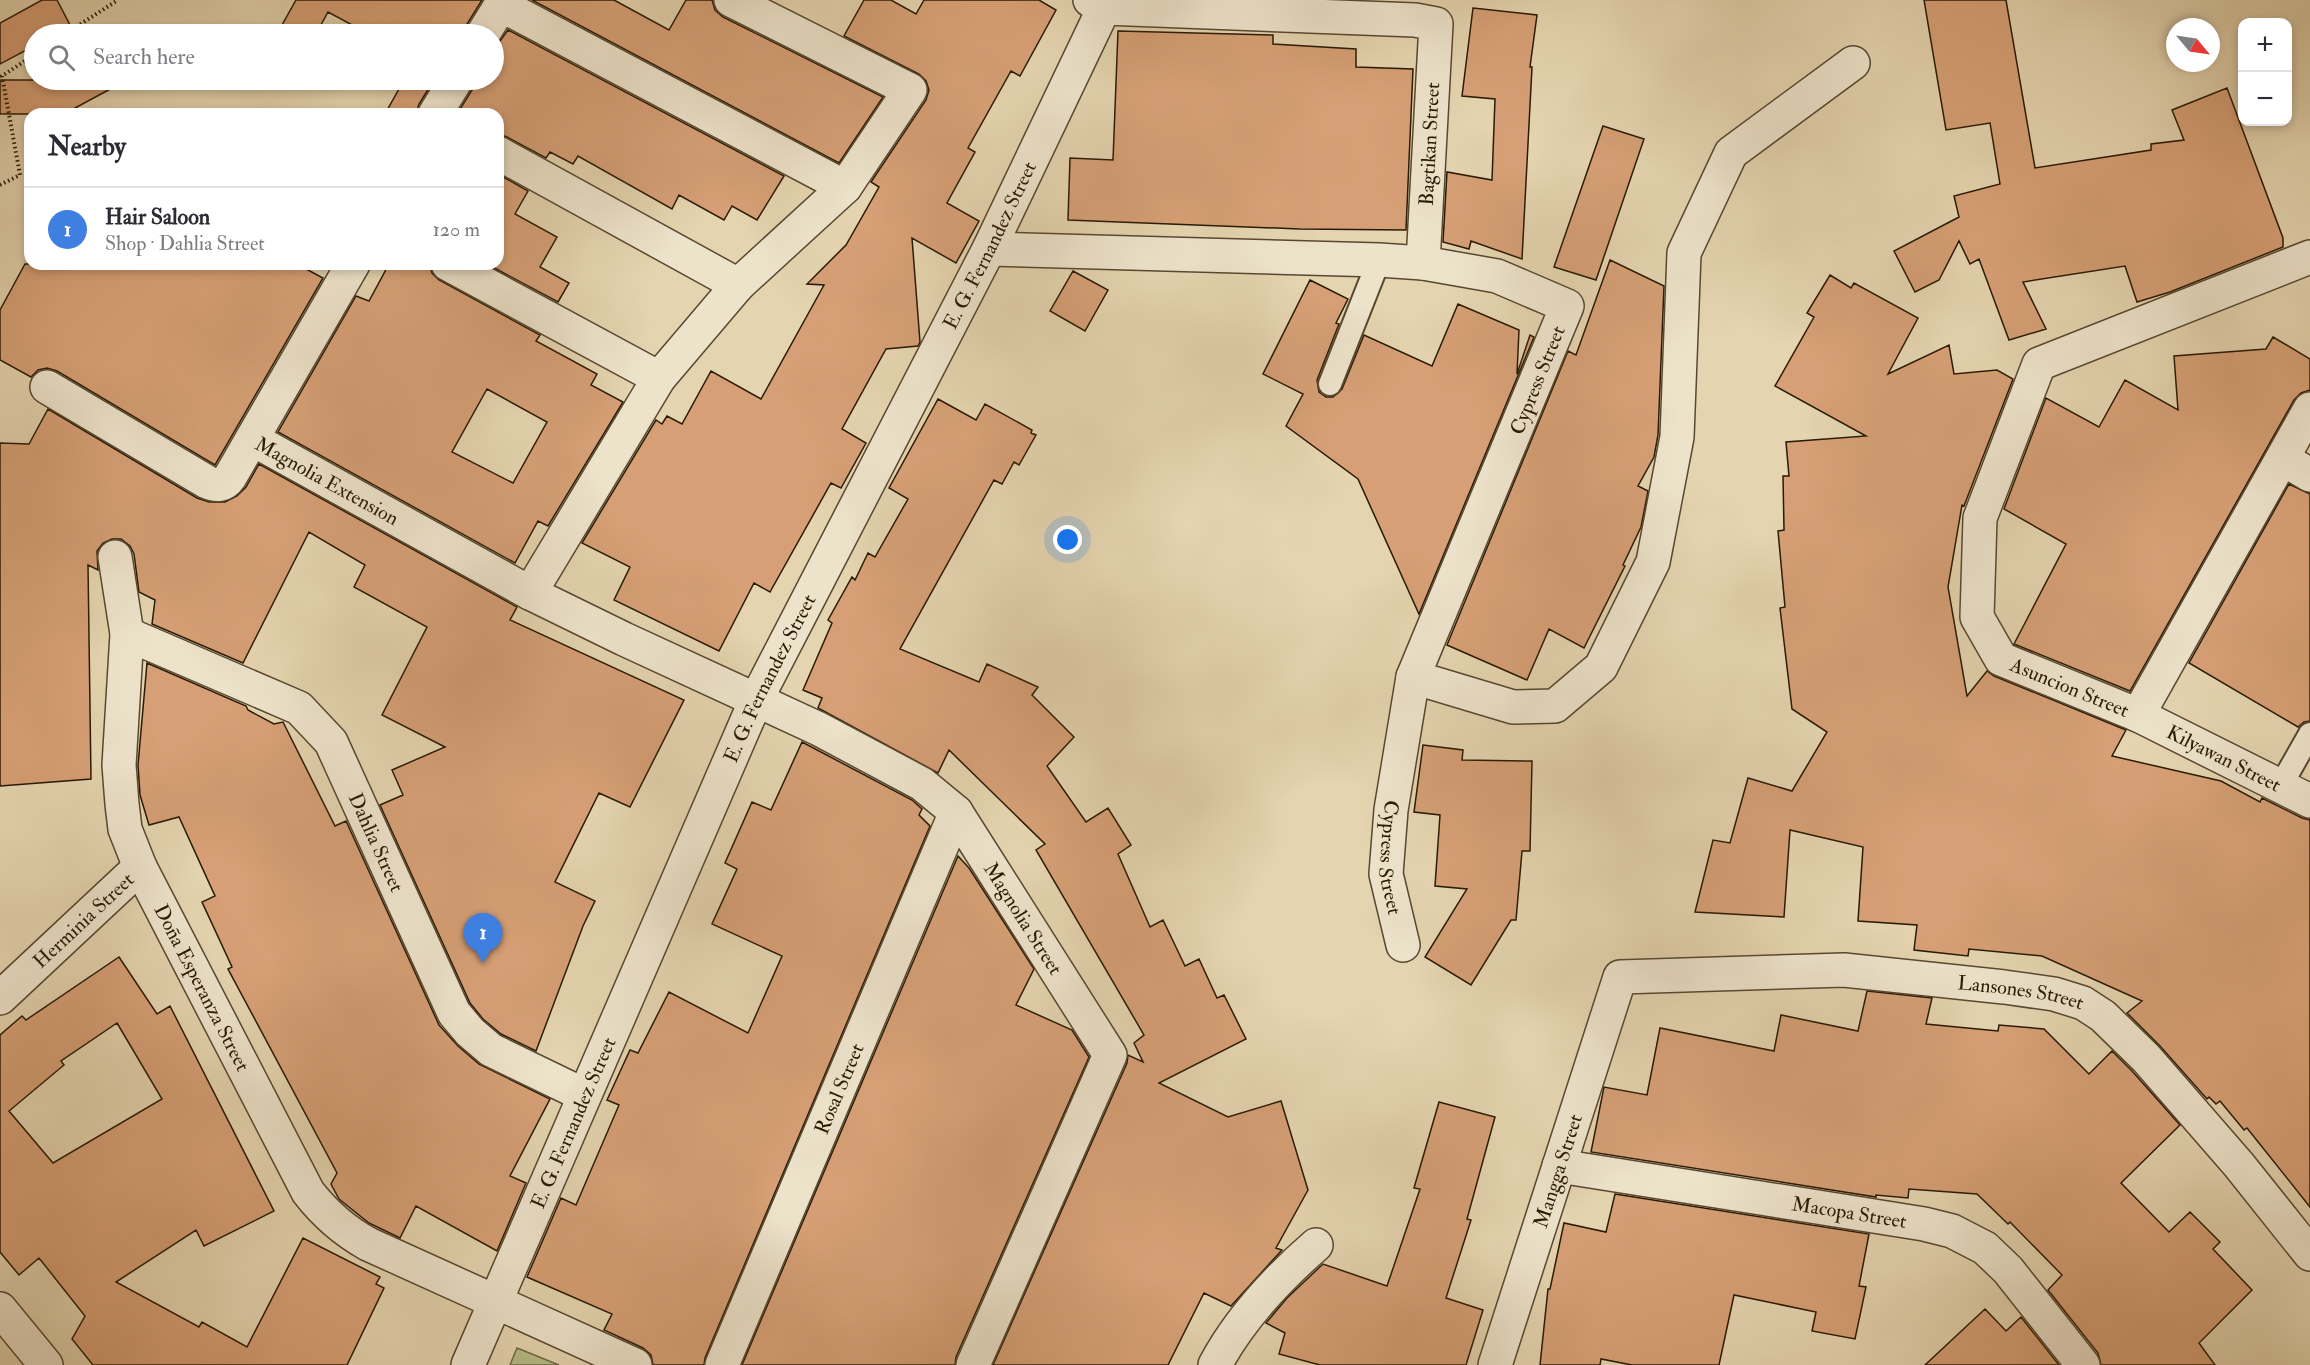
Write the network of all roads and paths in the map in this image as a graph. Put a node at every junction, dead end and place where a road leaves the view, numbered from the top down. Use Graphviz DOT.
graph roads {
  1 [pos="118,0"];
  2 [pos="731,0"];
  3 [pos="502,3"];
  4 [pos="1097,4"];
  5 [pos="81,24"];
  6 [pos="489,24"];
  7 [pos="24,62"];
  8 [pos="1853,63"];
  9 [pos="450,90"];
  10 [pos="439,108"];
  11 [pos="504,156"];
  12 [pos="0,185"];
  13 [pos="845,187"];
  14 [pos="989,249"];
  15 [pos="2310,256"];
  16 [pos="1379,260"];
  17 [pos="1423,263"];
  18 [pos="350,270"];
  19 [pos="459,270"];
  20 [pos="738,285"];
  21 [pos="659,378"];
  22 [pos="1330,384"];
  23 [pos="48,387"];
  24 [pos="2310,409"];
  25 [pos="252,439"];
  26 [pos="2297,467"];
  27 [pos="115,557"];
  28 [pos="530,594"];
  29 [pos="127,634"];
  30 [pos="624,639"];
  31 [pos="1413,677"];
  32 [pos="756,700"];
  33 [pos="2138,715"];
  34 [pos="2310,734"];
  35 [pos="2281,785"];
  36 [pos="2310,801"];
  37 [pos="956,812"];
  38 [pos="140,867"];
  39 [pos="1403,945"];
  40 [pos="1620,977"];
  41 [pos="0,998"];
  42 [pos="584,1095"];
  43 [pos="1559,1166"];
  44 [pos="1316,1245"];
  45 [pos="2310,1254"];
  46 [pos="494,1302"];
  47 [pos="0,1309"];
  48 [pos="44,1364"];
  49 [pos="468,1365"];
  50 [pos="635,1365"];
  51 [pos="722,1365"];
  52 [pos="973,1365"];
  53 [pos="1215,1365"];
  54 [pos="1496,1365"];
  55 [pos="2083,1365"];
  1 -- 5 [label="path"];
  2 -- 13 [label="street"];
  3 -- 6 [label="street"];
  3 -- 13 [label="street"];
  4 -- 14 [label="street, E. G. Fernandez Street"];
  4 -- 17 [label="street, Bagtikan Street"];
  7 -- 12 [label="path"];
  8 -- 31 [label="street"];
  9 -- 10 [label="street"];
  11 -- 20 [label="street"];
  13 -- 20 [label="street"];
  14 -- 16 [label="street, Cypress Street"];
  14 -- 32 [label="street, E. G. Fernandez Street"];
  15 -- 33 [label="street, Asuncion Street"];
  16 -- 17 [label="street, Cypress Street"];
  16 -- 22 [label="lane"];
  17 -- 31 [label="street, Cypress Street"];
  18 -- 25 [label="street"];
  19 -- 21 [label="street"];
  20 -- 21 [label="street"];
  21 -- 28 [label="street"];
  23 -- 25 [label="street, Magnolia Extension"];
  24 -- 26 [label="street, Asuncion Street"];
  25 -- 28 [label="street, Magnolia Extension"];
  26 -- 33 [label="street, Asuncion Street"];
  27 -- 29 [label="street, Doña Esperanza Street"];
  28 -- 30 [label="street, Magnolia Extension"];
  29 -- 38 [label="street, Doña Esperanza Street"];
  29 -- 42 [label="street, Dahlia Street"];
  30 -- 32 [label="street, Magnolia Street"];
  31 -- 39 [label="street, Cypress Street"];
  32 -- 37 [label="street, Magnolia Street"];
  32 -- 42 [label="street, E. G. Fernandez Street"];
  33 -- 35 [label="street, Kilyawan Street"];
  34 -- 35 [label="lane"];
  35 -- 36 [label="street, Kilyawan Street"];
  37 -- 51 [label="street, Rosal Street"];
  37 -- 52 [label="street, Magnolia Street"];
  38 -- 41 [label="street, Herminia Street"];
  38 -- 46 [label="street, Doña Esperanza Street"];
  40 -- 43 [label="street, Mangga Street"];
  40 -- 45 [label="street, Lansones Street"];
  42 -- 46 [label="street, E. G. Fernandez Street"];
  43 -- 54 [label="street, Mangga Street"];
  43 -- 55 [label="street, Macopa Street"];
  44 -- 53 [label="street"];
  46 -- 49 [label="street, E. G. Fernandez Street"];
  46 -- 50 [label="street, Doña Esperanza Street"];
  47 -- 48 [label="street"];
}
